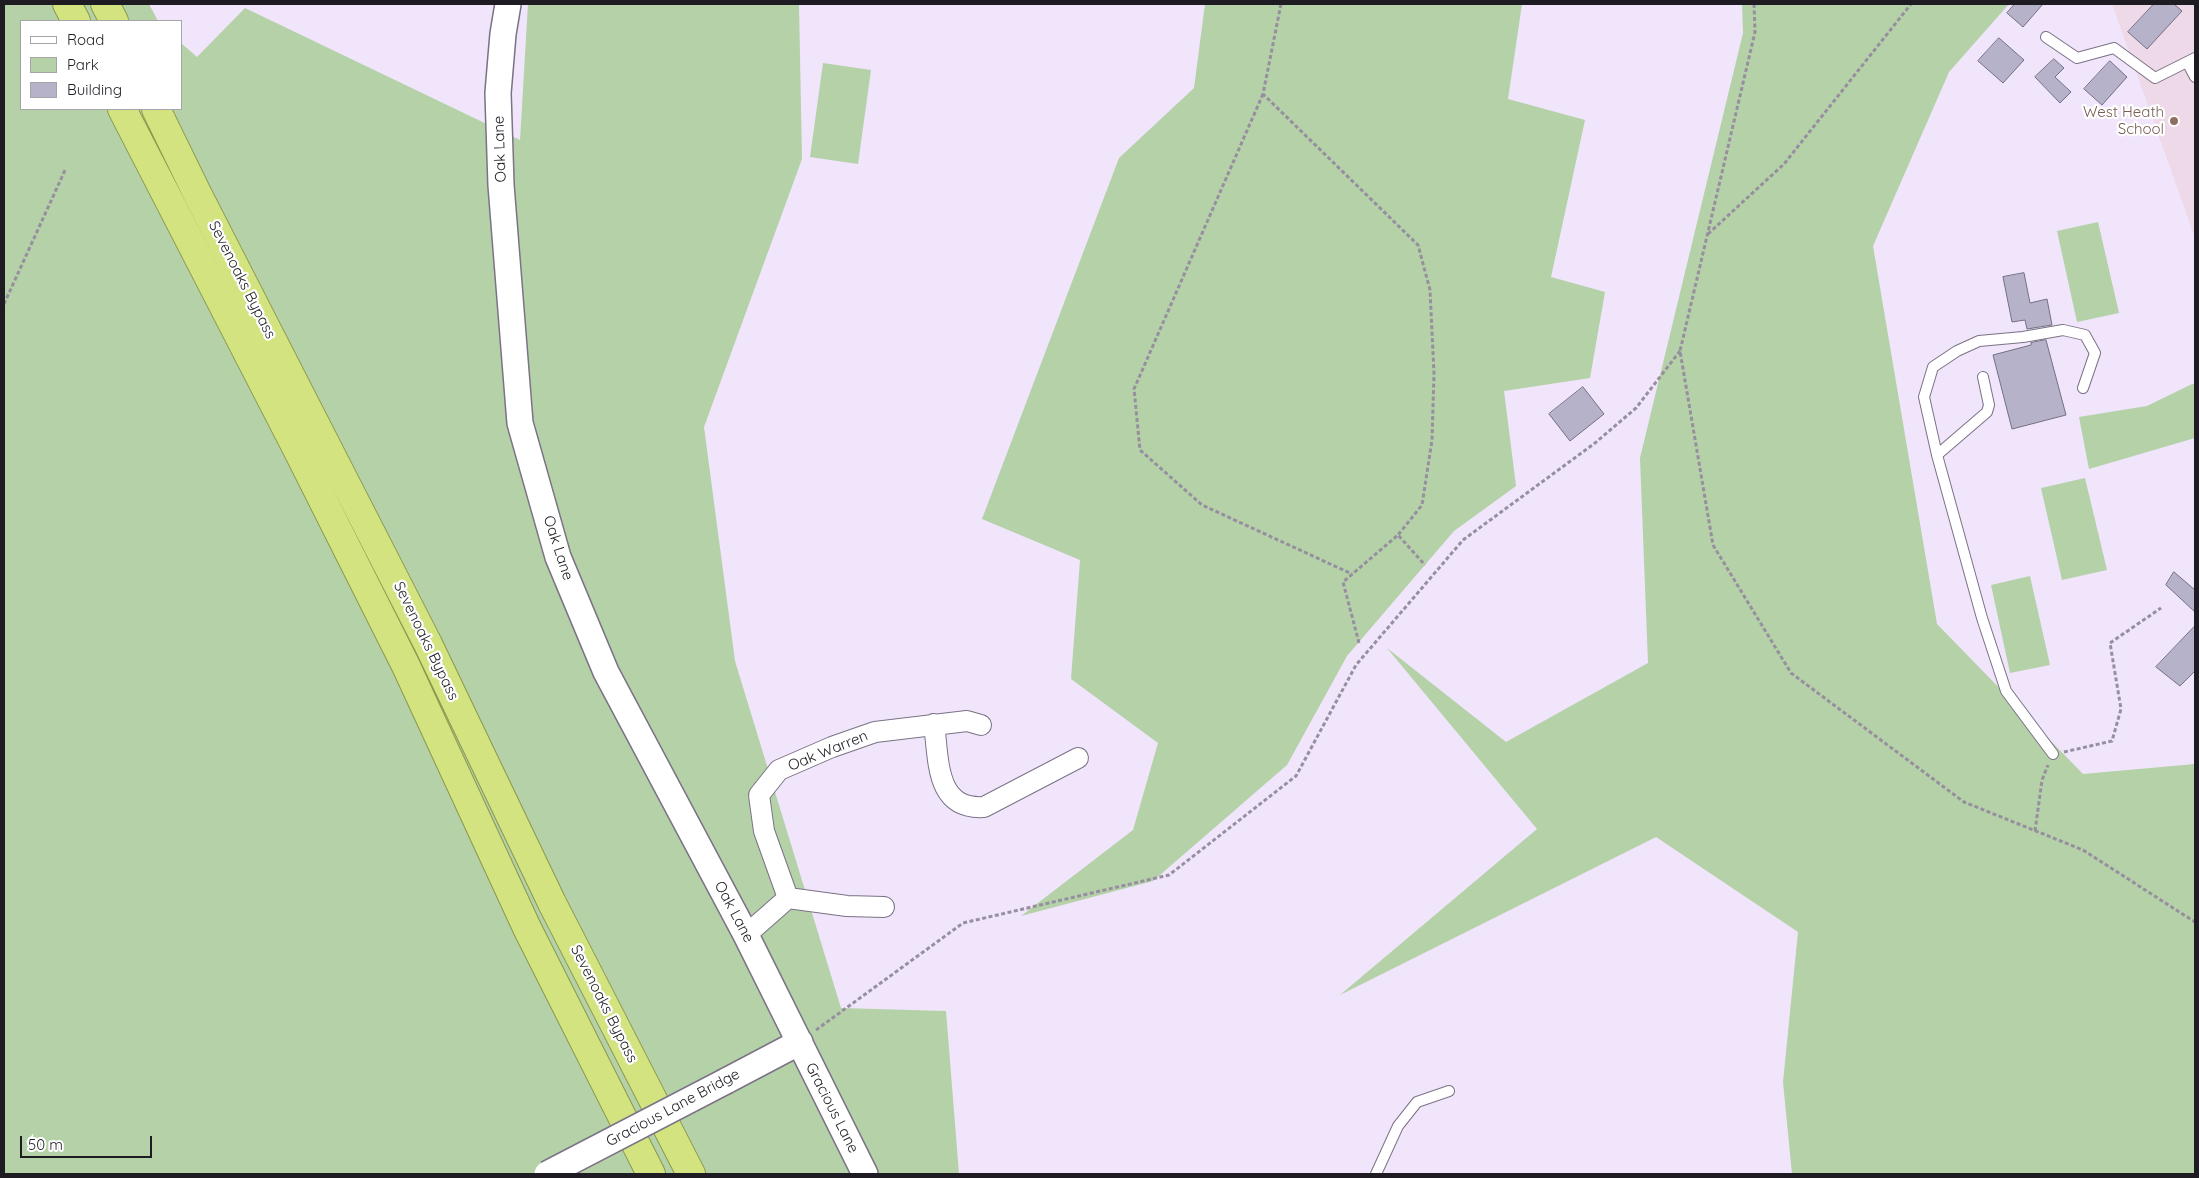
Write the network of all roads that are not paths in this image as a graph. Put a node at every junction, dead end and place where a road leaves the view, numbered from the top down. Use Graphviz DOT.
graph roads {
  1 [pos="66,4"];
  2 [pos="105,4"];
  3 [pos="508,4"];
  4 [pos="75,20"];
  5 [pos="113,20"];
  6 [pos="2046,37"];
  7 [pos="2191,60"];
  8 [pos="2195,77"];
  9 [pos="123,110"];
  10 [pos="156,110"];
  11 [pos="1983,377"];
  12 [pos="2083,388"];
  13 [pos="1937,455"];
  14 [pos="934,724"];
  15 [pos="981,725"];
  16 [pos="2053,754"];
  17 [pos="1078,758"];
  18 [pos="788,898"];
  19 [pos="884,907"];
  20 [pos="746,935"];
  21 [pos="800,1042"];
  22 [pos="1449,1091"];
  23 [pos="547,1174"];
  24 [pos="652,1174"];
  25 [pos="691,1174"];
  26 [pos="865,1174"];
  27 [pos="1376,1174"];
  1 -- 4 [label="highway"];
  2 -- 5 [label="highway"];
  3 -- 20 [label="street, Oak Lane"];
  6 -- 7 [label="lane"];
  7 -- 8 [label="lane"];
  9 -- 24 [label="highway, Sevenoaks Bypass"];
  10 -- 25 [label="highway, Sevenoaks Bypass"];
  11 -- 13 [label="lane"];
  12 -- 13 [label="lane"];
  13 -- 16 [label="lane"];
  14 -- 15 [label="street, Oak Warren"];
  14 -- 17 [label="street"];
  14 -- 18 [label="street, Oak Warren"];
  18 -- 19 [label="street"];
  18 -- 20 [label="street"];
  20 -- 21 [label="street, Oak Lane"];
  21 -- 23 [label="street, Gracious Lane Bridge, bridge"];
  21 -- 26 [label="street, Gracious Lane"];
  22 -- 27 [label="lane"];
}
